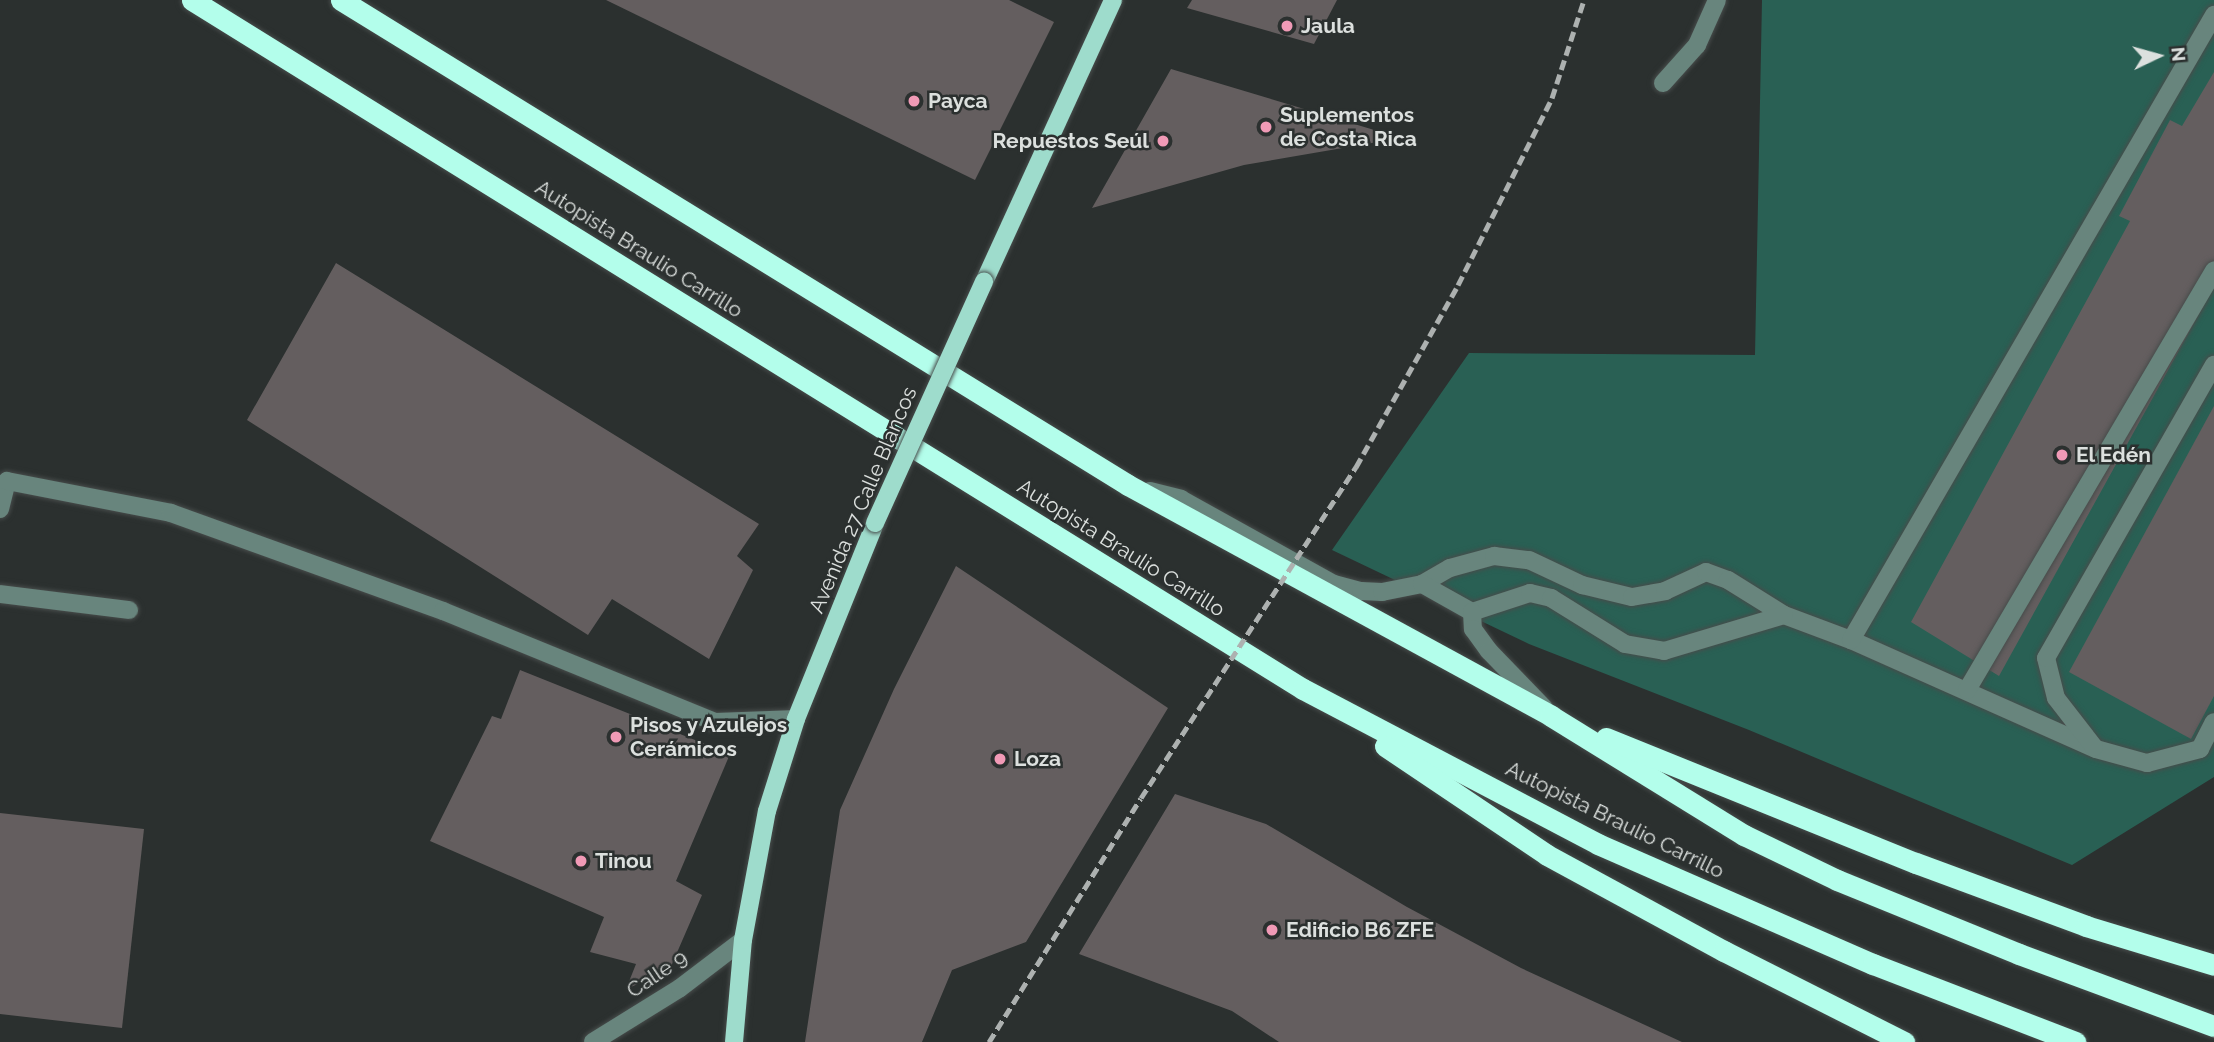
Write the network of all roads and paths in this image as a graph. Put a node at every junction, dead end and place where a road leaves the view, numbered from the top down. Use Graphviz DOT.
graph roads {
  1 [pos="191,0"];
  2 [pos="341,0"];
  3 [pos="1113,0"];
  4 [pos="1717,0"];
  5 [pos="2214,15"];
  6 [pos="1663,83"];
  7 [pos="2214,270"];
  8 [pos="2214,365"];
  9 [pos="1128,485"];
  10 [pos="0,509"];
  11 [pos="1422,584"];
  12 [pos="0,594"];
  13 [pos="129,610"];
  14 [pos="1472,612"];
  15 [pos="1784,615"];
  16 [pos="1851,640"];
  17 [pos="1303,690"];
  18 [pos="1967,690"];
  19 [pos="1551,716"];
  20 [pos="796,719"];
  21 [pos="2214,722"];
  22 [pos="2096,749"];
  23 [pos="743,940"];
  24 [pos="2214,965"];
  25 [pos="2214,1026"];
  26 [pos="593,1042"];
  27 [pos="734,1042"];
  28 [pos="1904,1042"];
  29 [pos="2075,1042"];
  1 -- 17 [label="highway, Autopista Braulio Carrillo"];
  2 -- 9 [label="highway, Autopista Braulio Carrillo"];
  3 -- 20 [label="main road, Avenida 27 Calle Blancos, bridge"];
  4 -- 6 [label="street"];
  5 -- 16 [label="street"];
  7 -- 18 [label="street"];
  8 -- 22 [label="street"];
  9 -- 11 [label="street"];
  9 -- 19 [label="highway, Autopista Braulio Carrillo"];
  10 -- 20 [label="street"];
  11 -- 14 [label="street"];
  11 -- 15 [label="street"];
  12 -- 13 [label="street"];
  14 -- 15 [label="street"];
  14 -- 19 [label="street"];
  15 -- 16 [label="street"];
  16 -- 18 [label="street"];
  17 -- 28 [label="highway"];
  17 -- 29 [label="highway, Autopista Braulio Carrillo"];
  18 -- 22 [label="street"];
  19 -- 24 [label="highway"];
  19 -- 25 [label="highway, Autopista Braulio Carrillo"];
  20 -- 23 [label="main road, Avenida 27 Calle Blancos"];
  21 -- 22 [label="street"];
  23 -- 26 [label="street, Calle 9"];
  23 -- 27 [label="main road, Avenida 27 Calle Blancos"];
}
